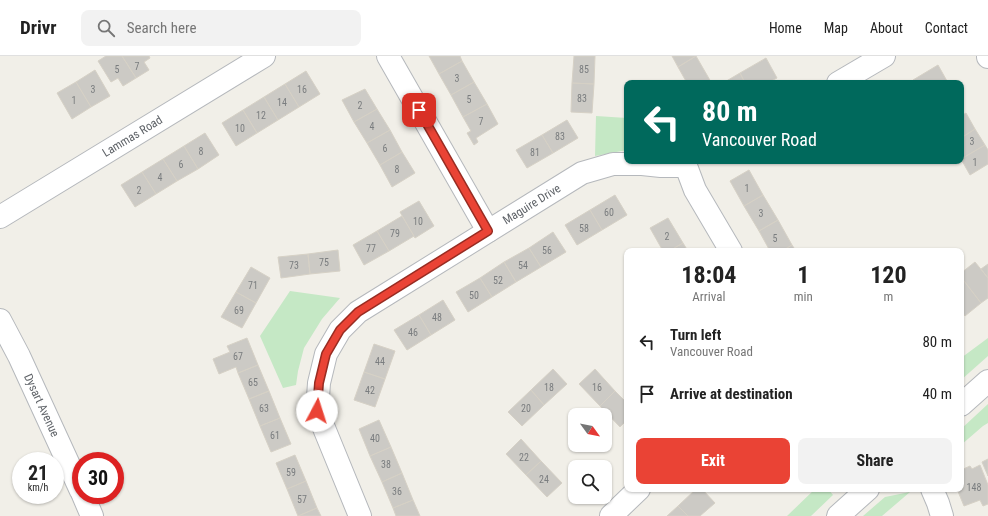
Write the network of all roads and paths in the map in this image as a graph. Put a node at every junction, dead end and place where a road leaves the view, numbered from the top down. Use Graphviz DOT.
graph roads {
  1 [pos="264,56"];
  2 [pos="388,56"];
  3 [pos="884,56"];
  4 [pos="843,80"];
  5 [pos="624,164"];
  6 [pos="624,164"];
  7 [pos="642,164"];
  8 [pos="642,164"];
  9 [pos="682,164"];
  10 [pos="693,164"];
  11 [pos="0,217"];
  12 [pos="488,231"];
  13 [pos="729,248"];
  14 [pos="0,320"];
  15 [pos="988,381"];
  16 [pos="964,402"];
  17 [pos="72,471"];
  18 [pos="636,492"];
  19 [pos="865,492"];
  20 [pos="933,492"];
  21 [pos="87,504"];
  22 [pos="92,516"];
  23 [pos="360,516"];
  24 [pos="611,516"];
  25 [pos="838,516"];
  26 [pos="942,516"];
  1 -- 11 [label="street, Lammas Road"];
  2 -- 12 [label="street"];
  3 -- 4 [label="street"];
  5 -- 12 [label="street, Maguire Drive"];
  6 -- 7 [label="street, Maguire Drive"];
  8 -- 9 [label="street, Maguire Drive"];
  10 -- 13 [label="street, Maguire Drive"];
  12 -- 23 [label="street, Maguire Drive"];
  14 -- 17 [label="street, Dysart Avenue"];
  15 -- 16 [label="street"];
  18 -- 24 [label="street"];
  19 -- 25 [label="street"];
  20 -- 26 [label="street"];
  21 -- 22 [label="street"];
}
